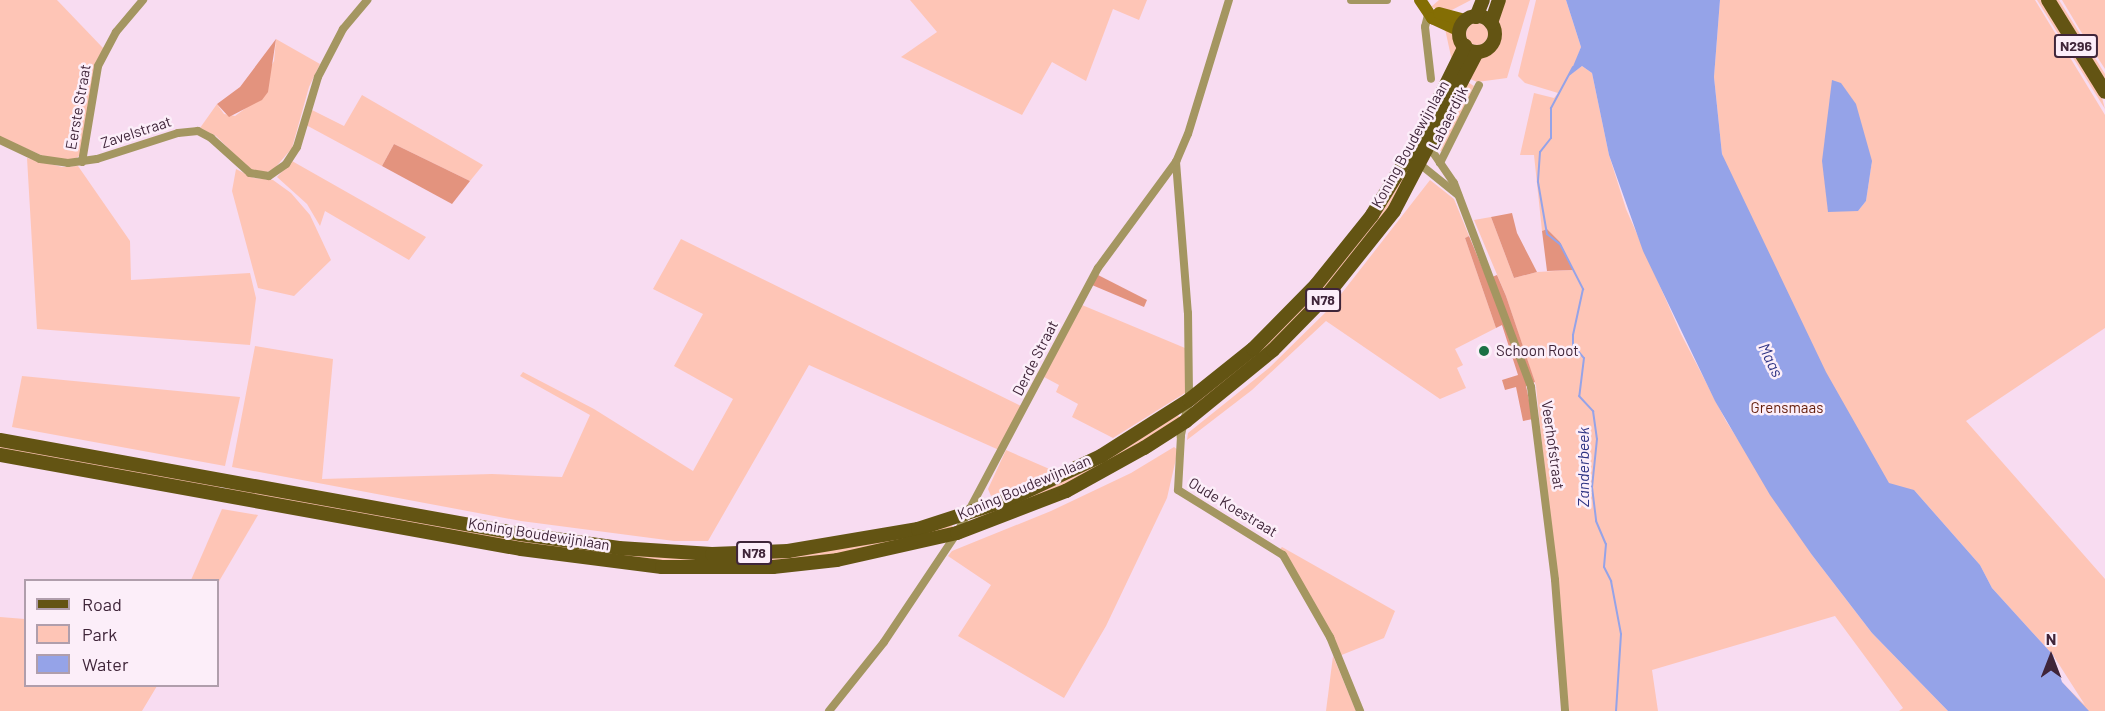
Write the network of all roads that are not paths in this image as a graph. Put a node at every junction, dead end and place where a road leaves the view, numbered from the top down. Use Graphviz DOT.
graph roads {
  1 [pos="144,0"];
  2 [pos="367,0"];
  3 [pos="1229,0"];
  4 [pos="1351,0"];
  5 [pos="1387,0"];
  6 [pos="1420,0"];
  7 [pos="1483,0"];
  8 [pos="1499,0"];
  9 [pos="2048,0"];
  10 [pos="1428,11"];
  11 [pos="1467,23"];
  12 [pos="1491,23"];
  13 [pos="1471,49"];
  14 [pos="1431,79"];
  15 [pos="1479,84"];
  16 [pos="2105,92"];
  17 [pos="0,140"];
  18 [pos="1430,148"];
  19 [pos="1410,153"];
  20 [pos="82,162"];
  21 [pos="1176,162"];
  22 [pos="1440,163"];
  23 [pos="1419,165"];
  24 [pos="1458,195"];
  25 [pos="1189,400"];
  26 [pos="1186,421"];
  27 [pos="0,440"];
  28 [pos="0,455"];
  29 [pos="224,481"];
  30 [pos="221,495"];
  31 [pos="968,514"];
  32 [pos="957,534"];
  33 [pos="829,711"];
  34 [pos="1360,711"];
  35 [pos="1565,711"];
  1 -- 20 [label="street, Eerste Straat"];
  2 -- 20 [label="street, Zavelstraat"];
  3 -- 21 [label="street, Derde Straat"];
  4 -- 5 [label="street"];
  6 -- 10 [label="street"];
  7 -- 11 [label="main road"];
  8 -- 12 [label="main road, N78"];
  9 -- 16 [label="main road, N296"];
  10 -- 11 [label="street"];
  10 -- 14 [label="street"];
  11 -- 12 [label="main road"];
  11 -- 13 [label="main road"];
  12 -- 13 [label="main road, N78"];
  13 -- 18 [label="main road, Koning Boudewijnlaan / N78"];
  13 -- 19 [label="main road, Koning Boudewijnlaan / N78"];
  15 -- 22 [label="street, Labaerdijk"];
  17 -- 20 [label="street, Zavelstraat"];
  18 -- 22 [label="street, Veerhofstraat"];
  18 -- 23 [label="main road, Koning Boudewijnlaan / N78"];
  19 -- 23 [label="street"];
  19 -- 25 [label="main road, Koning Boudewijnlaan / N78"];
  21 -- 25 [label="street, Oude Koestraat"];
  21 -- 31 [label="street, Derde Straat"];
  22 -- 24 [label="street, Veerhofstraat"];
  23 -- 24 [label="street"];
  23 -- 26 [label="main road, Koning Boudewijnlaan / N78"];
  24 -- 35 [label="street, Veerhofstraat"];
  25 -- 26 [label="street, Oude Koestraat"];
  25 -- 31 [label="main road, Koning Boudewijnlaan / N78"];
  26 -- 32 [label="main road, Koning Boudewijnlaan / N78"];
  26 -- 34 [label="street, Oude Koestraat"];
  27 -- 29 [label="main road, Koning Boudewijnlaan / N78"];
  28 -- 30 [label="main road, Koning Boudewijnlaan / N78"];
  29 -- 30 [label="street"];
  29 -- 31 [label="main road, Koning Boudewijnlaan / N78"];
  30 -- 32 [label="main road, Koning Boudewijnlaan / N78"];
  31 -- 32 [label="street, Derde Straat"];
  32 -- 33 [label="street, Derde Straat"];
}
